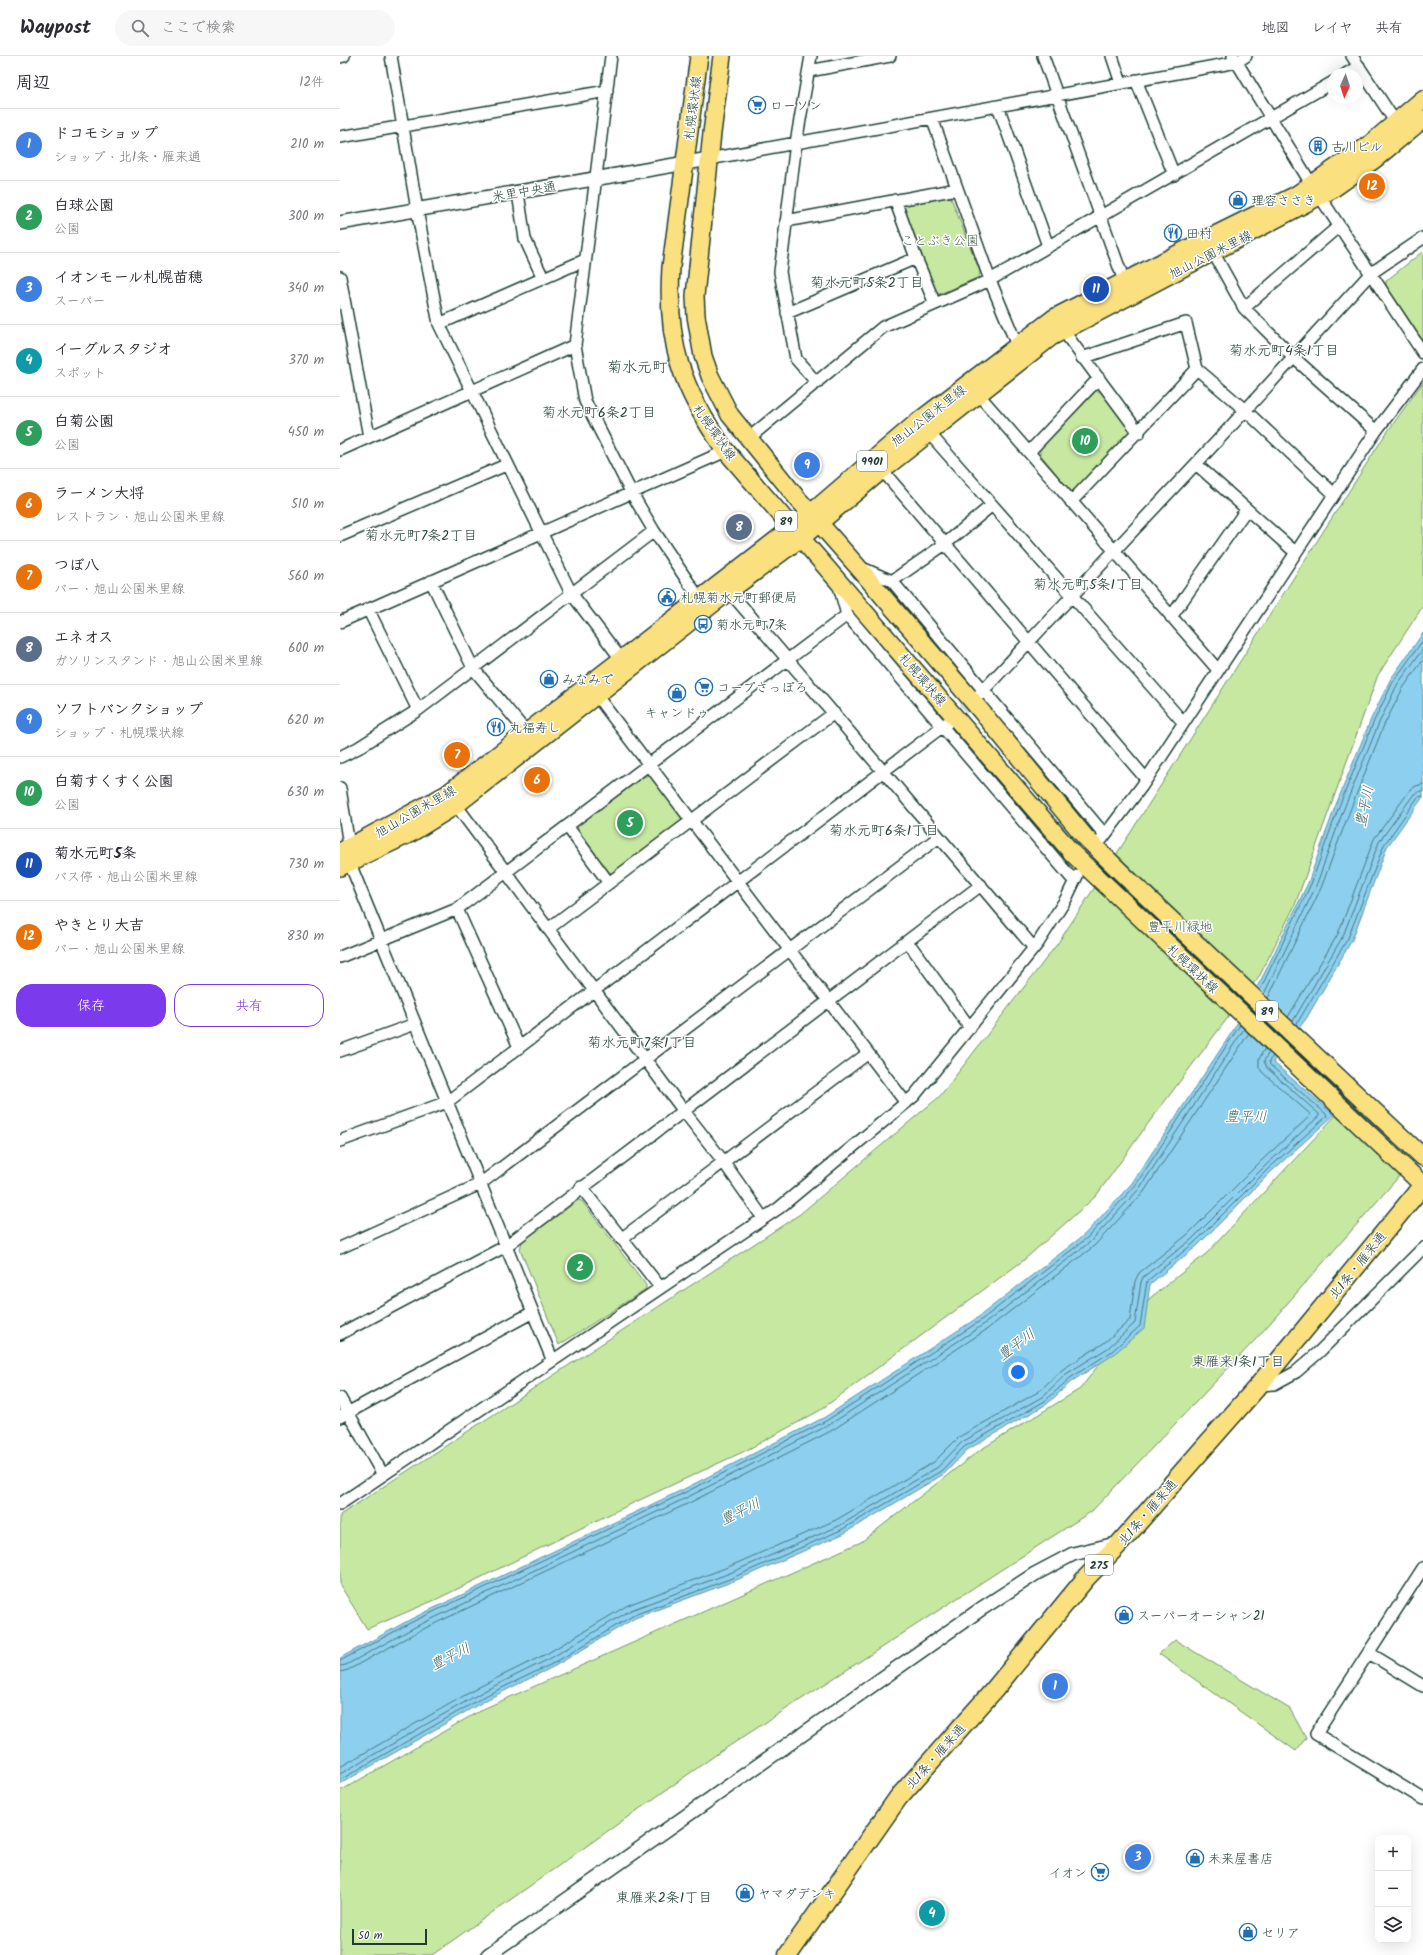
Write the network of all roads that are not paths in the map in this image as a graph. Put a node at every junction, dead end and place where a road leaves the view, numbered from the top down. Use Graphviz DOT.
graph roads {
  1 [pos="344,56"];
  2 [pos="391,56"];
  3 [pos="611,56"];
  4 [pos="699,56"];
  5 [pos="722,56"];
  6 [pos="811,56"];
  7 [pos="890,56"];
  8 [pos="1043,56"];
  9 [pos="1112,56"];
  10 [pos="1352,56"];
  11 [pos="340,57"];
  12 [pos="1239,58"];
  13 [pos="1359,66"];
  14 [pos="1356,68"];
  15 [pos="809,71"];
  16 [pos="1136,80"];
  17 [pos="1121,83"];
  18 [pos="1327,86"];
  19 [pos="607,91"];
  20 [pos="1057,95"];
  21 [pos="1423,99"];
  22 [pos="998,106"];
  23 [pos="932,118"];
  24 [pos="1271,119"];
  25 [pos="1423,119"];
  26 [pos="1396,123"];
  27 [pos="404,126"];
  28 [pos="340,137"];
  29 [pos="796,143"];
  30 [pos="709,159"];
  31 [pos="685,164"];
  32 [pos="1174,175"];
  33 [pos="595,179"];
  34 [pos="957,188"];
  35 [pos="1316,190"];
  36 [pos="518,192"];
  37 [pos="895,200"];
  38 [pos="417,210"];
  39 [pos="1101,216"];
  40 [pos="786,221"];
  41 [pos="340,223"];
  42 [pos="1339,226"];
  43 [pos="1423,239"];
  44 [pos="1048,246"];
  45 [pos="1213,252"];
  46 [pos="916,258"];
  47 [pos="585,260"];
  48 [pos="1370,274"];
  49 [pos="340,277"];
  50 [pos="543,278"];
  51 [pos="990,280"];
  52 [pos="1124,281"];
  53 [pos="935,304"];
  54 [pos="1244,308"];
  55 [pos="787,313"];
  56 [pos="439,324"];
  57 [pos="1058,324"];
  58 [pos="575,345"];
  59 [pos="1021,352"];
  60 [pos="1423,353"];
  61 [pos="1293,357"];
  62 [pos="1082,358"];
  63 [pos="1423,369"];
  64 [pos="1197,370"];
  65 [pos="1099,378"];
  66 [pos="817,383"];
  67 [pos="471,392"];
  68 [pos="978,394"];
  69 [pos="1245,410"];
  70 [pos="1376,431"];
  71 [pos="929,433"];
  72 [pos="1139,433"];
  73 [pos="369,437"];
  74 [pos="749,438"];
  75 [pos="340,450"];
  76 [pos="726,451"];
  77 [pos="1029,452"];
  78 [pos="1196,464"];
  79 [pos="506,465"];
  80 [pos="882,470"];
  81 [pos="631,492"];
  82 [pos="1334,494"];
  83 [pos="1071,502"];
  84 [pos="992,505"];
  85 [pos="1246,510"];
  86 [pos="815,518"];
  87 [pos="654,531"];
  88 [pos="539,532"];
  89 [pos="796,533"];
  90 [pos="340,536"];
  91 [pos="945,544"];
  92 [pos="1114,552"];
  93 [pos="1295,552"];
  94 [pos="858,566"];
  95 [pos="836,576"];
  96 [pos="431,581"];
  97 [pos="892,581"];
  98 [pos="729,592"];
  99 [pos="571,593"];
  100 [pos="1072,596"];
  101 [pos="699,598"];
  102 [pos="368,609"];
  103 [pos="847,615"];
  104 [pos="1171,617"];
  105 [pos="340,622"];
  106 [pos="1030,642"];
  107 [pos="621,659"];
  108 [pos="788,659"];
  109 [pos="473,668"];
  110 [pos="1218,670"];
  111 [pos="592,690"];
  112 [pos="981,693"];
  113 [pos="418,710"];
  114 [pos="834,713"];
  115 [pos="1183,722"];
  116 [pos="945,725"];
  117 [pos="527,733"];
  118 [pos="340,757"];
  119 [pos="649,764"];
  120 [pos="884,771"];
  121 [pos="1146,779"];
  122 [pos="340,788"];
  123 [pos="456,805"];
  124 [pos="692,821"];
  125 [pos="567,826"];
  126 [pos="939,836"];
  127 [pos="346,857"];
  128 [pos="506,872"];
  129 [pos="738,881"];
  130 [pos="609,883"];
  131 [pos="981,885"];
  132 [pos="457,909"];
  133 [pos="548,929"];
  134 [pos="381,940"];
  135 [pos="908,942"];
  136 [pos="1034,948"];
  137 [pos="790,950"];
  138 [pos="340,957"];
  139 [pos="594,990"];
  140 [pos="828,1001"];
  141 [pos="415,1024"];
  142 [pos="970,1028"];
  143 [pos="519,1047"];
  144 [pos="340,1051"];
  145 [pos="868,1054"];
  146 [pos="646,1060"];
  147 [pos="447,1102"];
  148 [pos="906,1103"];
  149 [pos="683,1110"];
  150 [pos="340,1141"];
  151 [pos="1423,1157"];
  152 [pos="724,1161"];
  153 [pos="480,1184"];
  154 [pos="1423,1185"];
  155 [pos="581,1187"];
  156 [pos="763,1218"];
  157 [pos="621,1239"];
  158 [pos="506,1246"];
  159 [pos="340,1248"];
  160 [pos="1423,1248"];
  161 [pos="660,1287"];
  162 [pos="533,1312"];
  163 [pos="340,1334"];
  164 [pos="552,1360"];
  165 [pos="1259,1385"];
  166 [pos="340,1398"];
  167 [pos="344,1415"];
  168 [pos="383,1475"];
  169 [pos="340,1504"];
  170 [pos="1120,1543"];
  171 [pos="1423,1568"];
  172 [pos="1369,1653"];
  173 [pos="1423,1686"];
  174 [pos="1423,1799"];
  175 [pos="488,1955"];
  176 [pos="788,1955"];
  1 -- 11 [label="street"];
  2 -- 27 [label="street"];
  3 -- 19 [label="street"];
  4 -- 31 [label="main road, 札幌環状線 / 89"];
  5 -- 30 [label="main road, 札幌環状線 / 89"];
  6 -- 15 [label="street"];
  7 -- 15 [label="street"];
  8 -- 20 [label="street"];
  9 -- 17 [label="street"];
  10 -- 13 [label="street"];
  12 -- 16 [label="street"];
  12 -- 24 [label="street"];
  13 -- 14 [label="street"];
  13 -- 26 [label="street"];
  15 -- 29 [label="street"];
  16 -- 17 [label="street"];
  16 -- 32 [label="street"];
  17 -- 20 [label="street"];
  18 -- 24 [label="street"];
  19 -- 27 [label="street"];
  19 -- 33 [label="street"];
  20 -- 22 [label="street"];
  20 -- 39 [label="street"];
  21 -- 26 [label="main road, 旭山公園米里線 / 9901"];
  22 -- 23 [label="street"];
  22 -- 44 [label="street"];
  23 -- 29 [label="street"];
  23 -- 34 [label="street"];
  24 -- 32 [label="street"];
  24 -- 35 [label="street"];
  25 -- 35 [label="main road, 旭山公園米里線 / 9901"];
  26 -- 35 [label="main road, 旭山公園米里線 / 9901"];
  27 -- 28 [label="street"];
  27 -- 38 [label="street"];
  29 -- 30 [label="street"];
  29 -- 40 [label="street"];
  30 -- 31 [label="street, 米里中央通"];
  30 -- 74 [label="main road, 札幌環状線 / 89"];
  31 -- 33 [label="street, 米里中央通"];
  31 -- 76 [label="main road, 札幌環状線 / 89"];
  32 -- 39 [label="street"];
  33 -- 36 [label="street, 米里中央通"];
  33 -- 47 [label="street"];
  34 -- 37 [label="street"];
  34 -- 51 [label="street"];
  35 -- 42 [label="street"];
  35 -- 45 [label="main road, 旭山公園米里線 / 9901"];
  35 -- 52 [label="main road, 旭山公園米里線 / 9901"];
  36 -- 38 [label="street, 米里中央通"];
  36 -- 50 [label="street"];
  37 -- 40 [label="street"];
  37 -- 46 [label="street"];
  38 -- 41 [label="street, 米里中央通"];
  38 -- 56 [label="street"];
  39 -- 44 [label="street"];
  39 -- 52 [label="street"];
  40 -- 55 [label="street"];
  42 -- 48 [label="street"];
  42 -- 54 [label="street"];
  43 -- 48 [label="street"];
  44 -- 51 [label="street"];
  45 -- 54 [label="street"];
  45 -- 57 [label="main road, 旭山公園米里線 / 9901"];
  46 -- 53 [label="street"];
  46 -- 55 [label="street"];
  47 -- 50 [label="street"];
  47 -- 58 [label="street"];
  48 -- 60 [label="street"];
  48 -- 61 [label="street"];
  49 -- 73 [label="street"];
  50 -- 56 [label="street"];
  51 -- 53 [label="street"];
  51 -- 59 [label="street"];
  52 -- 57 [label="main road, 旭山公園米里線 / 9901"];
  53 -- 66 [label="street"];
  54 -- 61 [label="street"];
  55 -- 66 [label="street"];
  56 -- 67 [label="street"];
  57 -- 59 [label="main road, 旭山公園米里線 / 9901"];
  57 -- 62 [label="street"];
  58 -- 67 [label="street"];
  58 -- 81 [label="street"];
  59 -- 68 [label="main road, 旭山公園米里線 / 9901"];
  59 -- 86 [label="main road, 旭山公園米里線 / 9901"];
  61 -- 69 [label="street"];
  61 -- 70 [label="street"];
  62 -- 64 [label="street"];
  62 -- 65 [label="street"];
  63 -- 70 [label="street"];
  64 -- 69 [label="street"];
  64 -- 72 [label="street"];
  65 -- 72 [label="street"];
  65 -- 77 [label="street"];
  66 -- 74 [label="street"];
  67 -- 73 [label="street"];
  67 -- 79 [label="street"];
  68 -- 71 [label="main road, 旭山公園米里線 / 9901"];
  68 -- 77 [label="street"];
  69 -- 78 [label="street"];
  69 -- 82 [label="street"];
  70 -- 82 [label="street"];
  71 -- 80 [label="main road, 旭山公園米里線 / 9901"];
  71 -- 84 [label="street"];
  72 -- 83 [label="street"];
  73 -- 75 [label="street"];
  74 -- 86 [label="main road, 札幌環状線 / 89"];
  76 -- 81 [label="street"];
  76 -- 89 [label="main road, 札幌環状線 / 89"];
  77 -- 83 [label="street"];
  78 -- 85 [label="street"];
  78 -- 92 [label="street"];
  79 -- 88 [label="street"];
  79 -- 90 [label="street"];
  80 -- 86 [label="main road, 旭山公園米里線 / 9901"];
  80 -- 91 [label="street"];
  81 -- 87 [label="street"];
  81 -- 88 [label="street"];
  82 -- 93 [label="street"];
  83 -- 92 [label="street"];
  84 -- 91 [label="street"];
  84 -- 100 [label="street"];
  85 -- 93 [label="street"];
  85 -- 104 [label="street"];
  86 -- 89 [label="main road, 旭山公園米里線 / 9901"];
  86 -- 94 [label="main road, 札幌環状線 / 89"];
  87 -- 99 [label="street"];
  87 -- 101 [label="street"];
  88 -- 96 [label="street"];
  88 -- 99 [label="street"];
  89 -- 95 [label="main road, 札幌環状線 / 89"];
  89 -- 98 [label="main road, 旭山公園米里線 / 9901"];
  89 -- 101 [label="main road, 旭山公園米里線 / 9901"];
  91 -- 97 [label="street"];
  91 -- 106 [label="street"];
  92 -- 100 [label="street"];
  92 -- 104 [label="street"];
  93 -- 110 [label="street"];
  94 -- 97 [label="street"];
  94 -- 151 [label="main road, 札幌環状線 / 89"];
  95 -- 103 [label="street"];
  95 -- 154 [label="main road, 札幌環状線 / 89"];
  96 -- 102 [label="street"];
  96 -- 109 [label="street"];
  97 -- 112 [label="street"];
  98 -- 108 [label="street"];
  98 -- 111 [label="main road, 旭山公園米里線 / 9901"];
  99 -- 107 [label="street"];
  99 -- 109 [label="street"];
  100 -- 106 [label="street"];
  100 -- 115 [label="street"];
  101 -- 107 [label="main road, 旭山公園米里線 / 9901"];
  102 -- 105 [label="street"];
  102 -- 113 [label="street"];
  103 -- 108 [label="street"];
  103 -- 116 [label="street"];
  104 -- 110 [label="street"];
  106 -- 112 [label="street"];
  106 -- 121 [label="street"];
  107 -- 111 [label="main road, 旭山公園米里線 / 9901"];
  108 -- 114 [label="street"];
  108 -- 119 [label="street"];
  109 -- 113 [label="street"];
  109 -- 117 [label="street"];
  110 -- 115 [label="street"];
  111 -- 117 [label="main road, 旭山公園米里線 / 9901"];
  111 -- 119 [label="street"];
  111 -- 123 [label="main road, 旭山公園米里線 / 9901"];
  112 -- 121 [label="street"];
  113 -- 118 [label="street"];
  114 -- 120 [label="street"];
  114 -- 124 [label="street"];
  115 -- 121 [label="street"];
  116 -- 120 [label="street"];
  116 -- 136 [label="street"];
  117 -- 127 [label="main road, 旭山公園米里線 / 9901"];
  119 -- 124 [label="street"];
  119 -- 125 [label="street"];
  120 -- 126 [label="street"];
  120 -- 129 [label="street"];
  122 -- 127 [label="street"];
  123 -- 127 [label="main road, 旭山公園米里線 / 9901"];
  123 -- 128 [label="street"];
  124 -- 129 [label="street"];
  124 -- 130 [label="street"];
  125 -- 128 [label="street"];
  125 -- 130 [label="street"];
  126 -- 131 [label="street"];
  126 -- 137 [label="street"];
  127 -- 134 [label="street"];
  128 -- 132 [label="street"];
  128 -- 133 [label="street"];
  129 -- 137 [label="street"];
  129 -- 139 [label="street"];
  130 -- 133 [label="street"];
  131 -- 135 [label="street"];
  131 -- 136 [label="street"];
  132 -- 134 [label="street"];
  132 -- 143 [label="street"];
  133 -- 139 [label="street"];
  134 -- 138 [label="street"];
  134 -- 141 [label="street"];
  135 -- 140 [label="street"];
  135 -- 142 [label="street"];
  136 -- 142 [label="street"];
  137 -- 140 [label="street"];
  137 -- 146 [label="street"];
  139 -- 143 [label="street"];
  139 -- 146 [label="street"];
  140 -- 145 [label="street"];
  140 -- 149 [label="street"];
  141 -- 144 [label="street"];
  141 -- 147 [label="street"];
  142 -- 148 [label="street"];
  143 -- 147 [label="street"];
  145 -- 148 [label="street"];
  145 -- 152 [label="street"];
  146 -- 149 [label="street"];
  146 -- 153 [label="street"];
  147 -- 150 [label="street"];
  147 -- 153 [label="street"];
  148 -- 156 [label="street"];
  149 -- 152 [label="street"];
  149 -- 155 [label="street"];
  152 -- 156 [label="street"];
  152 -- 157 [label="street"];
  153 -- 158 [label="street"];
  153 -- 159 [label="street"];
  154 -- 165 [label="highway, 北1条・雁来通 / 275"];
  155 -- 157 [label="street"];
  155 -- 158 [label="street"];
  156 -- 161 [label="street"];
  157 -- 161 [label="street"];
  158 -- 162 [label="street"];
  158 -- 163 [label="street"];
  160 -- 165 [label="street"];
  161 -- 164 [label="street"];
  162 -- 164 [label="street"];
  162 -- 167 [label="street"];
  164 -- 168 [label="street"];
  165 -- 170 [label="highway, 北1条・雁来通 / 275"];
  166 -- 167 [label="street"];
  167 -- 168 [label="street"];
  168 -- 169 [label="street"];
  170 -- 175 [label="street"];
  170 -- 176 [label="highway, 北1条・雁来通 / 275"];
  171 -- 172 [label="street"];
  172 -- 173 [label="street"];
  172 -- 174 [label="street"];
}
